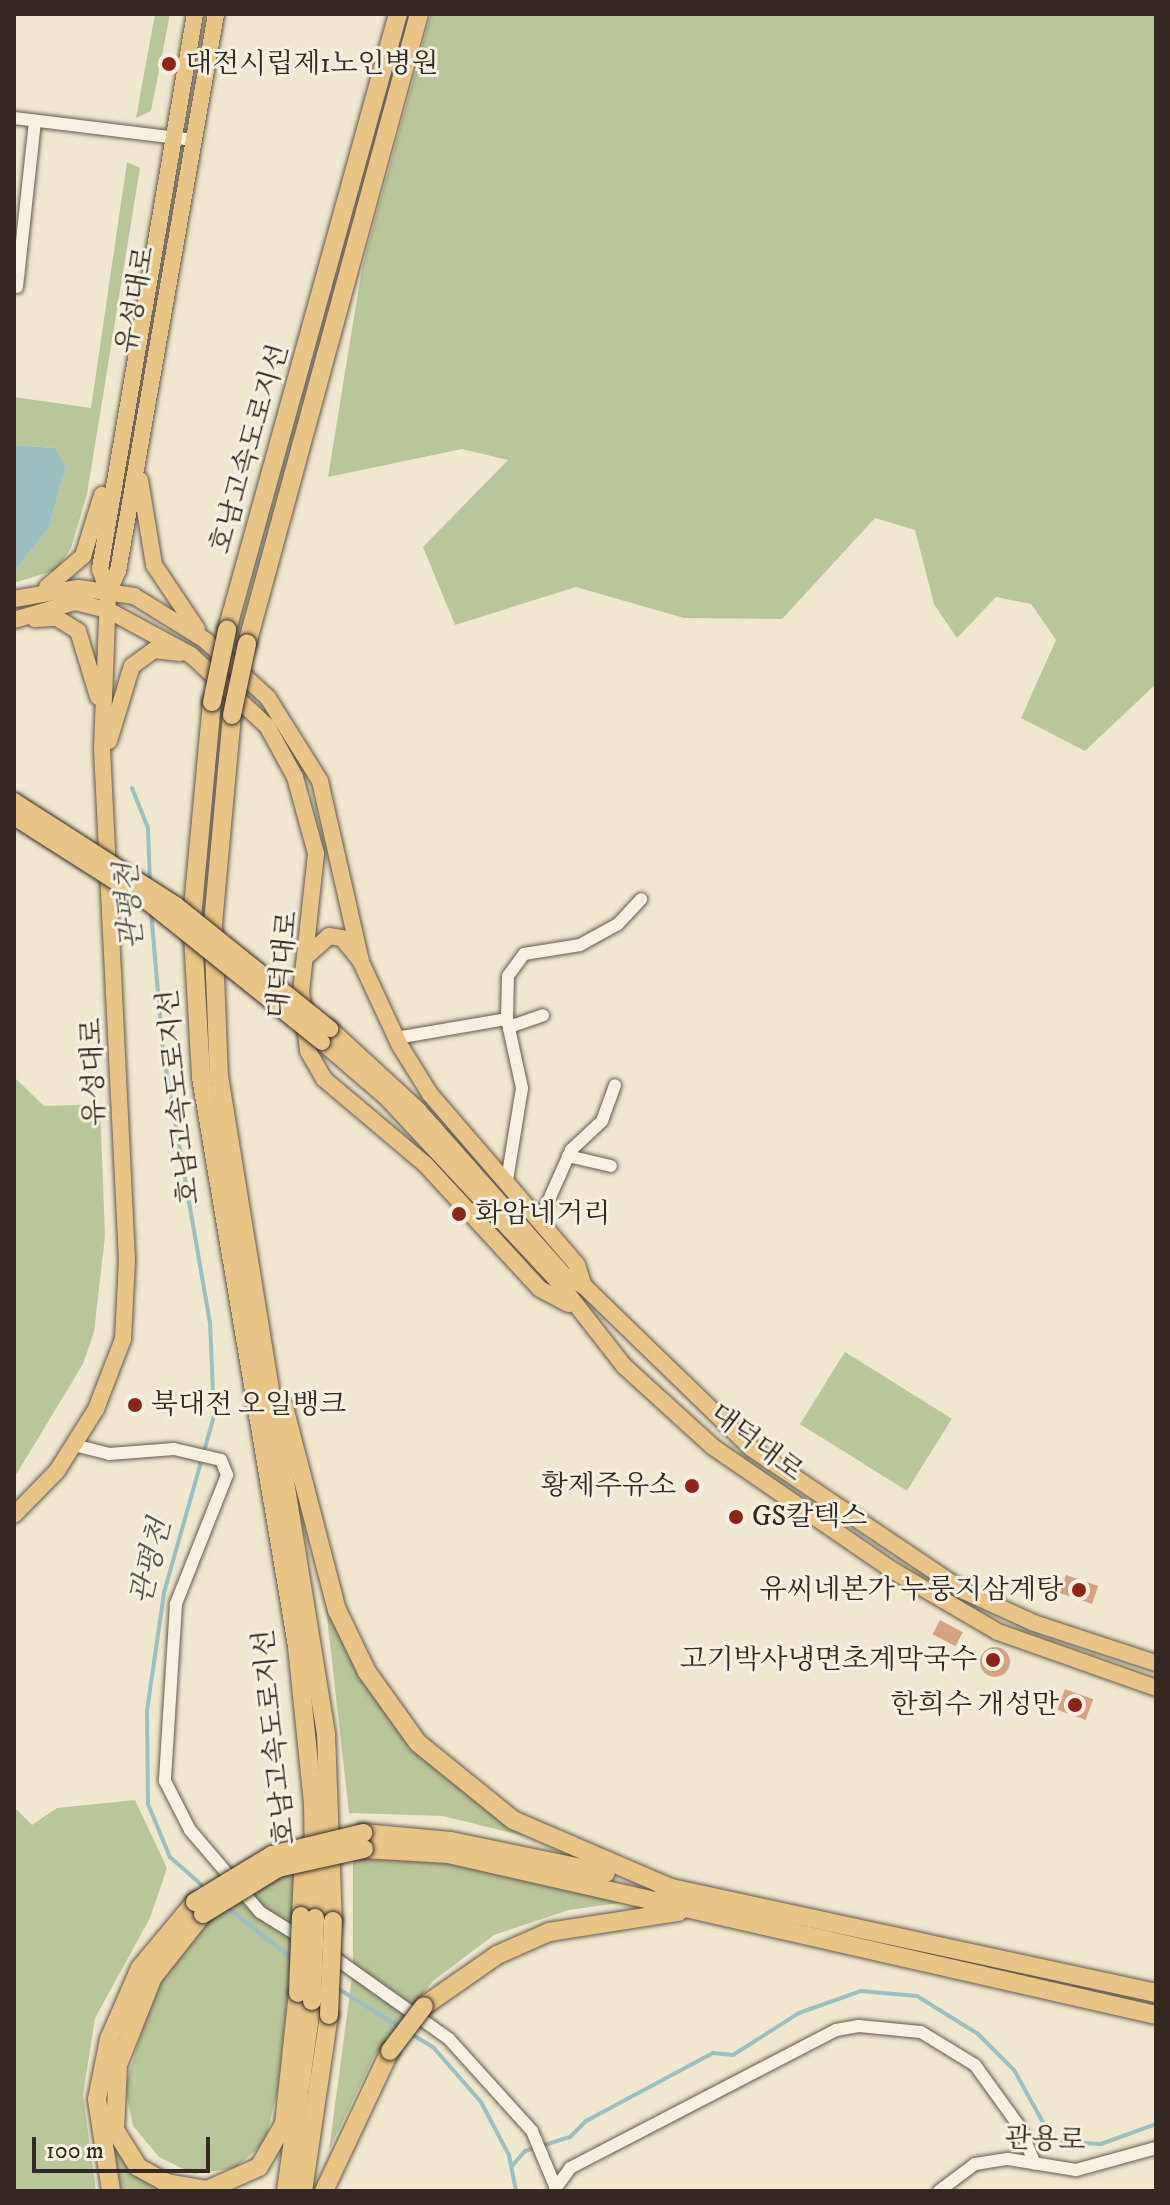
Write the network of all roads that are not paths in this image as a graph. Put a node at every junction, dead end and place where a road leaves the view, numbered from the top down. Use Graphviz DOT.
graph roads {
  1 [pos="195,14"];
  2 [pos="216,14"];
  3 [pos="398,14"];
  4 [pos="419,14"];
  5 [pos="14,118"];
  6 [pos="35,121"];
  7 [pos="171,136"];
  8 [pos="192,140"];
  9 [pos="17,287"];
  10 [pos="141,430"];
  11 [pos="117,457"];
  12 [pos="18,597"];
  13 [pos="108,602"];
  14 [pos="16,620"];
  15 [pos="205,640"];
  16 [pos="171,643"];
  17 [pos="191,655"];
  18 [pos="103,712"];
  19 [pos="103,762"];
  20 [pos="14,801"];
  21 [pos="14,817"];
  22 [pos="641,899"];
  23 [pos="308,955"];
  24 [pos="361,962"];
  25 [pos="543,1015"];
  26 [pos="508,1023"];
  27 [pos="326,1035"];
  28 [pos="396,1038"];
  29 [pos="615,1085"];
  30 [pos="227,1153"];
  31 [pos="568,1156"];
  32 [pos="611,1166"];
  33 [pos="507,1180"];
  34 [pos="540,1220"];
  35 [pos="584,1286"];
  36 [pos="568,1304"];
  37 [pos="74,1445"];
  38 [pos="14,1515"];
  39 [pos="1156,1663"];
  40 [pos="1156,1688"];
  41 [pos="363,1841"];
  42 [pos="671,1888"];
  43 [pos="199,1908"];
  44 [pos="720,1915"];
  45 [pos="316,1918"];
  46 [pos="1156,1993"];
  47 [pos="305,1997"];
  48 [pos="1156,2015"];
  49 [pos="1156,2148"];
  50 [pos="1035,2164"];
  51 [pos="554,2185"];
  52 [pos="111,2191"];
  53 [pos="286,2191"];
  54 [pos="303,2191"];
  55 [pos="324,2191"];
  56 [pos="939,2191"];
  1 -- 7 [label="main road, 유성대로"];
  2 -- 8 [label="main road, 유성대로"];
  3 -- 45 [label="highway, 호남고속도로지선, bridge"];
  4 -- 30 [label="highway, 호남고속도로지선, bridge"];
  5 -- 6 [label="street"];
  6 -- 7 [label="street"];
  6 -- 9 [label="street"];
  7 -- 8 [label="street"];
  7 -- 11 [label="main road, 유성대로"];
  8 -- 10 [label="main road, 유성대로"];
  10 -- 13 [label="main road, 유성대로"];
  10 -- 15 [label="main road"];
  11 -- 12 [label="main road"];
  11 -- 13 [label="main road, 유성대로"];
  12 -- 13 [label="main road"];
  13 -- 14 [label="main road"];
  13 -- 15 [label="main road, 대덕대로"];
  13 -- 16 [label="main road, 대덕대로"];
  13 -- 18 [label="main road, 유성대로"];
  14 -- 18 [label="main road"];
  15 -- 16 [label="main road"];
  15 -- 24 [label="main road, 대덕대로"];
  16 -- 17 [label="main road, 대덕대로"];
  17 -- 19 [label="main road"];
  17 -- 23 [label="main road, 대덕대로"];
  18 -- 19 [label="main road, 유성대로"];
  19 -- 37 [label="main road, 유성대로"];
  20 -- 27 [label="main road, bridge"];
  21 -- 27 [label="main road, bridge"];
  22 -- 26 [label="street"];
  23 -- 24 [label="main road"];
  23 -- 36 [label="main road, 대덕대로"];
  24 -- 28 [label="main road, 대덕대로"];
  25 -- 26 [label="street"];
  26 -- 28 [label="street"];
  26 -- 33 [label="street"];
  27 -- 35 [label="main road, 대덕대로"];
  27 -- 36 [label="main road, 대덕대로"];
  28 -- 33 [label="main road, 대덕대로"];
  29 -- 31 [label="street"];
  30 -- 42 [label="highway"];
  30 -- 45 [label="highway, 호남고속도로지선"];
  31 -- 32 [label="street"];
  31 -- 34 [label="street"];
  33 -- 34 [label="main road, 대덕대로"];
  34 -- 35 [label="main road, 대덕대로"];
  35 -- 39 [label="main road, 대덕대로"];
  36 -- 40 [label="main road, 대덕대로"];
  37 -- 38 [label="main road, 유성대로"];
  37 -- 51 [label="street"];
  41 -- 42 [label="highway"];
  41 -- 43 [label="highway, bridge"];
  41 -- 44 [label="highway"];
  42 -- 46 [label="highway"];
  43 -- 47 [label="highway"];
  43 -- 52 [label="highway"];
  44 -- 48 [label="highway"];
  44 -- 55 [label="highway, bridge"];
  45 -- 47 [label="highway, bridge"];
  45 -- 54 [label="highway, 호남고속도로지선, bridge"];
  47 -- 53 [label="highway"];
  49 -- 50 [label="street, 관용로"];
  50 -- 51 [label="street"];
  50 -- 56 [label="street, 관용로"];
}
